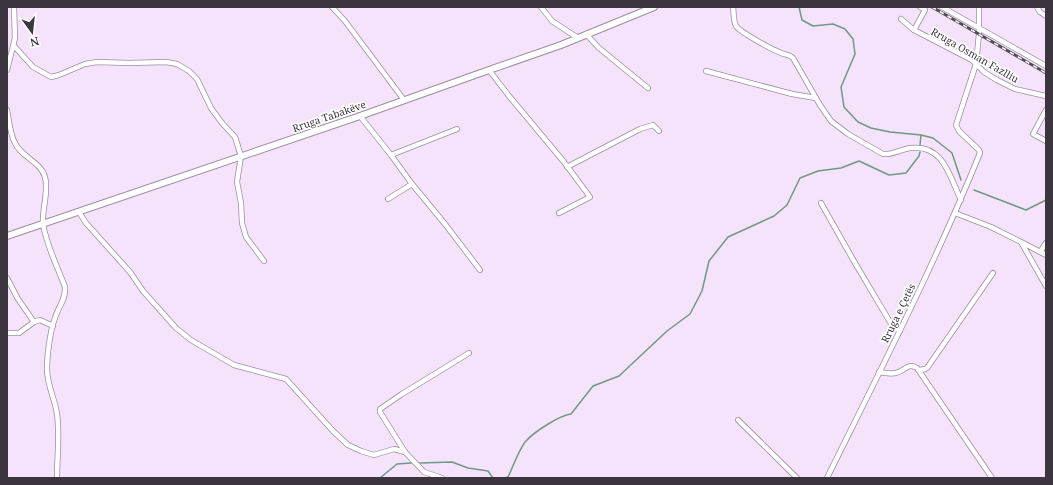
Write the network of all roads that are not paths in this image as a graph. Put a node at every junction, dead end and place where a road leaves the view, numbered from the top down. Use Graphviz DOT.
graph roads {
  1 [pos="14,7"];
  2 [pos="332,7"];
  3 [pos="541,7"];
  4 [pos="654,7"];
  5 [pos="734,7"];
  6 [pos="920,7"];
  7 [pos="942,7"];
  8 [pos="979,7"];
  9 [pos="1037,7"];
  10 [pos="1046,16"];
  11 [pos="901,19"];
  12 [pos="979,27"];
  13 [pos="914,30"];
  14 [pos="586,34"];
  15 [pos="578,38"];
  16 [pos="14,46"];
  17 [pos="976,64"];
  18 [pos="1046,66"];
  19 [pos="7,70"];
  20 [pos="489,70"];
  21 [pos="706,71"];
  22 [pos="648,88"];
  23 [pos="1046,96"];
  24 [pos="816,98"];
  25 [pos="404,100"];
  26 [pos="7,110"];
  27 [pos="1046,110"];
  28 [pos="360,116"];
  29 [pos="458,130"];
  30 [pos="659,131"];
  31 [pos="1046,141"];
  32 [pos="391,155"];
  33 [pos="241,156"];
  34 [pos="568,167"];
  35 [pos="412,184"];
  36 [pos="388,200"];
  37 [pos="961,200"];
  38 [pos="820,203"];
  39 [pos="79,212"];
  40 [pos="559,213"];
  41 [pos="955,213"];
  42 [pos="43,224"];
  43 [pos="7,236"];
  44 [pos="1021,242"];
  45 [pos="1046,243"];
  46 [pos="1040,252"];
  47 [pos="1046,256"];
  48 [pos="264,261"];
  49 [pos="480,270"];
  50 [pos="993,273"];
  51 [pos="7,278"];
  52 [pos="1046,286"];
  53 [pos="34,322"];
  54 [pos="53,326"];
  55 [pos="900,331"];
  56 [pos="7,333"];
  57 [pos="469,353"];
  58 [pos="920,370"];
  59 [pos="879,372"];
  60 [pos="738,420"];
  61 [pos="406,452"];
  62 [pos="57,478"];
  63 [pos="442,478"];
  64 [pos="797,478"];
  65 [pos="827,478"];
  66 [pos="992,478"];
  1 -- 16 [label="street"];
  2 -- 25 [label="street"];
  3 -- 15 [label="street"];
  4 -- 14 [label="street, Rruga Tabakëve"];
  5 -- 24 [label="street"];
  6 -- 13 [label="street"];
  7 -- 12 [label="street"];
  8 -- 12 [label="street"];
  9 -- 10 [label="street"];
  11 -- 13 [label="street, Rruga Osman Fazlliu"];
  12 -- 17 [label="street"];
  12 -- 18 [label="street"];
  13 -- 17 [label="street, Rruga Osman Fazlliu"];
  14 -- 15 [label="street, Rruga Tabakëve"];
  14 -- 22 [label="street"];
  15 -- 20 [label="street, Rruga Tabakëve"];
  16 -- 19 [label="street"];
  16 -- 33 [label="street"];
  17 -- 23 [label="street, Rruga Osman Fazlliu"];
  17 -- 37 [label="street, Rruga e Çetës"];
  20 -- 25 [label="street, Rruga Tabakëve"];
  20 -- 34 [label="street"];
  21 -- 24 [label="street"];
  24 -- 37 [label="street"];
  25 -- 28 [label="street, Rruga Tabakëve"];
  26 -- 42 [label="street"];
  27 -- 31 [label="street"];
  28 -- 32 [label="street"];
  28 -- 33 [label="street, Rruga Tabakëve"];
  29 -- 32 [label="street"];
  30 -- 34 [label="street"];
  32 -- 35 [label="street"];
  33 -- 39 [label="street, Rruga Tabakëve"];
  33 -- 48 [label="street"];
  34 -- 40 [label="street"];
  35 -- 36 [label="street"];
  35 -- 49 [label="street"];
  37 -- 41 [label="street, Rruga e Çetës"];
  38 -- 55 [label="street"];
  39 -- 42 [label="street, Rruga Tabakëve"];
  39 -- 61 [label="street"];
  41 -- 44 [label="street"];
  41 -- 55 [label="street, Rruga e Çetës"];
  42 -- 43 [label="street, Rruga Tabakëve"];
  42 -- 54 [label="street"];
  44 -- 46 [label="street"];
  44 -- 52 [label="street"];
  45 -- 46 [label="street"];
  46 -- 47 [label="street"];
  50 -- 58 [label="street"];
  51 -- 53 [label="street"];
  53 -- 54 [label="street"];
  53 -- 56 [label="street"];
  54 -- 62 [label="street"];
  55 -- 59 [label="street, Rruga e Çetës"];
  57 -- 61 [label="street"];
  58 -- 59 [label="street"];
  58 -- 66 [label="street"];
  59 -- 65 [label="street, Rruga e Çetës"];
  60 -- 64 [label="street"];
  61 -- 63 [label="street"];
}
